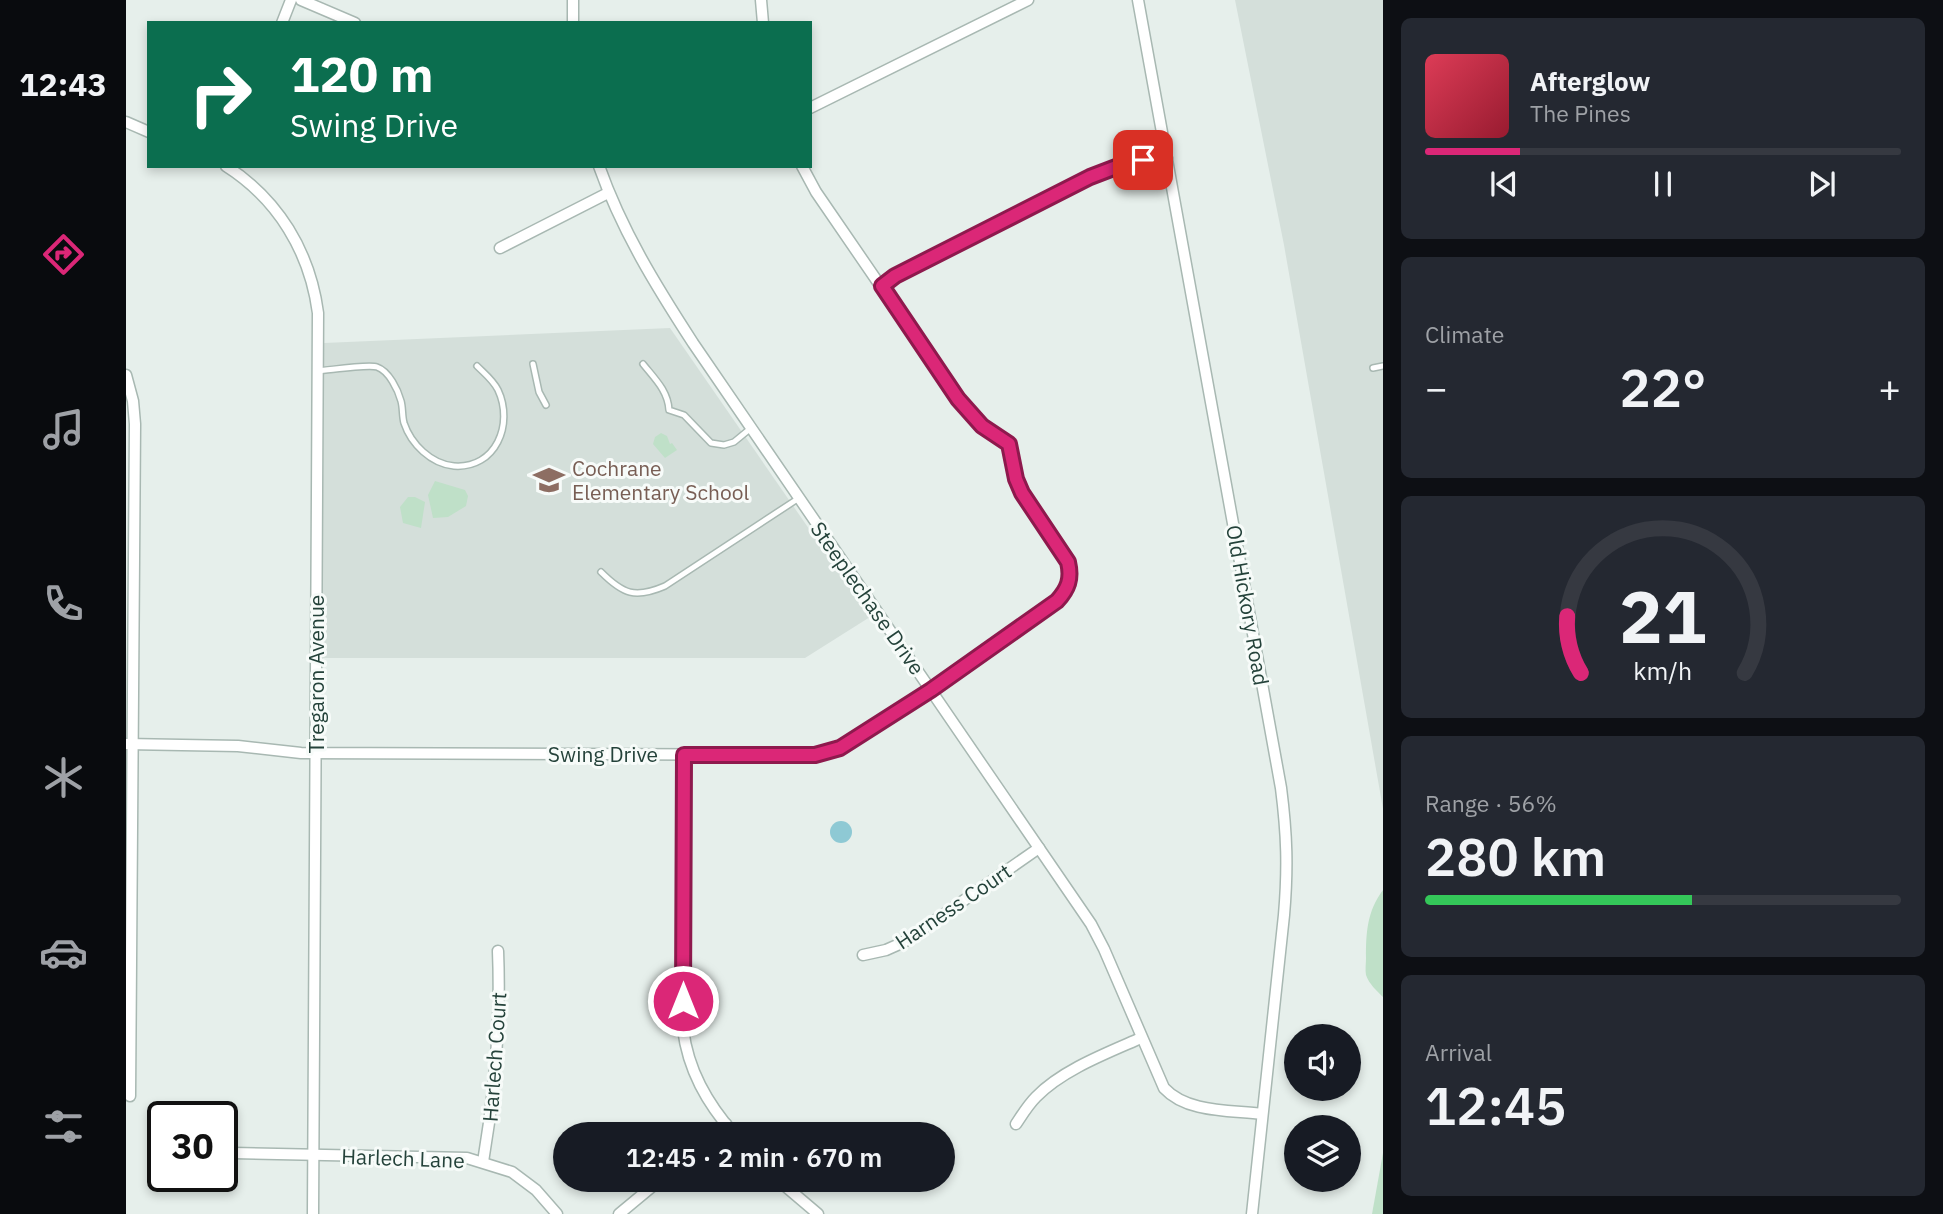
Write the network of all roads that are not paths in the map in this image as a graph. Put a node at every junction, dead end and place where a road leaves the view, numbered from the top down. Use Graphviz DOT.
graph roads {
  1 [pos="291,0"];
  2 [pos="301,0"];
  3 [pos="573,0"];
  4 [pos="761,0"];
  5 [pos="1028,0"];
  6 [pos="1138,0"];
  7 [pos="283,21"];
  8 [pos="350,21"];
  9 [pos="573,21"];
  10 [pos="763,21"];
  11 [pos="812,107"];
  12 [pos="126,122"];
  13 [pos="147,131"];
  14 [pos="1167,158"];
  15 [pos="229,168"];
  16 [pos="600,168"];
  17 [pos="803,168"];
  18 [pos="608,192"];
  19 [pos="500,248"];
  20 [pos="882,286"];
  21 [pos="533,364"];
  22 [pos="643,364"];
  23 [pos="477,366"];
  24 [pos="1383,366"];
  25 [pos="1373,369"];
  26 [pos="318,371"];
  27 [pos="126,375"];
  28 [pos="546,405"];
  29 [pos="751,428"];
  30 [pos="799,498"];
  31 [pos="130,514"];
  32 [pos="601,572"];
  33 [pos="931,690"];
  34 [pos="129,744"];
  35 [pos="316,753"];
  36 [pos="684,755"];
  37 [pos="1040,848"];
  38 [pos="498,951"];
  39 [pos="863,955"];
  40 [pos="128,1015"];
  41 [pos="1141,1038"];
  42 [pos="130,1096"];
  43 [pos="1262,1114"];
  44 [pos="724,1122"];
  45 [pos="1016,1124"];
  46 [pos="238,1153"];
  47 [pos="313,1156"];
  48 [pos="483,1162"];
  49 [pos="646,1192"];
  50 [pos="792,1192"];
  51 [pos="313,1214"];
  52 [pos="557,1214"];
  53 [pos="619,1214"];
  54 [pos="818,1214"];
  55 [pos="1252,1214"];
  1 -- 7 [label="street"];
  2 -- 8 [label="street"];
  3 -- 9 [label="street"];
  4 -- 10 [label="street"];
  5 -- 11 [label="street"];
  6 -- 14 [label="street, Old Hickory Road"];
  12 -- 13 [label="street"];
  14 -- 20 [label="street"];
  14 -- 43 [label="street, Old Hickory Road"];
  15 -- 26 [label="street, Tregaron Avenue"];
  16 -- 18 [label="street, Steeplechase Drive"];
  17 -- 20 [label="street"];
  18 -- 19 [label="street"];
  18 -- 29 [label="street, Steeplechase Drive"];
  20 -- 33 [label="street, Swing Drive"];
  21 -- 28 [label="lane"];
  22 -- 29 [label="lane"];
  23 -- 26 [label="lane"];
  24 -- 25 [label="lane"];
  26 -- 35 [label="street, Tregaron Avenue"];
  27 -- 31 [label="street"];
  29 -- 30 [label="street, Steeplechase Drive"];
  30 -- 32 [label="lane"];
  30 -- 33 [label="street, Steeplechase Drive"];
  31 -- 34 [label="street"];
  33 -- 36 [label="street, Swing Drive"];
  33 -- 37 [label="street, Steeplechase Drive"];
  34 -- 35 [label="street, Swing Drive"];
  34 -- 40 [label="street"];
  35 -- 36 [label="street, Swing Drive"];
  35 -- 47 [label="street, Tregaron Avenue"];
  36 -- 44 [label="street"];
  37 -- 39 [label="street, Harness Court"];
  37 -- 41 [label="street, Steeplechase Drive"];
  38 -- 48 [label="street, Harlech Court"];
  40 -- 42 [label="street"];
  41 -- 43 [label="street, Steeplechase Drive"];
  41 -- 45 [label="street"];
  43 -- 55 [label="street, Old Hickory Road"];
  46 -- 47 [label="street, Harlech Lane"];
  47 -- 48 [label="street, Harlech Lane"];
  47 -- 51 [label="street, Tregaron Avenue"];
  48 -- 52 [label="street, Harlech Lane"];
  49 -- 53 [label="street"];
  50 -- 54 [label="street"];
}
